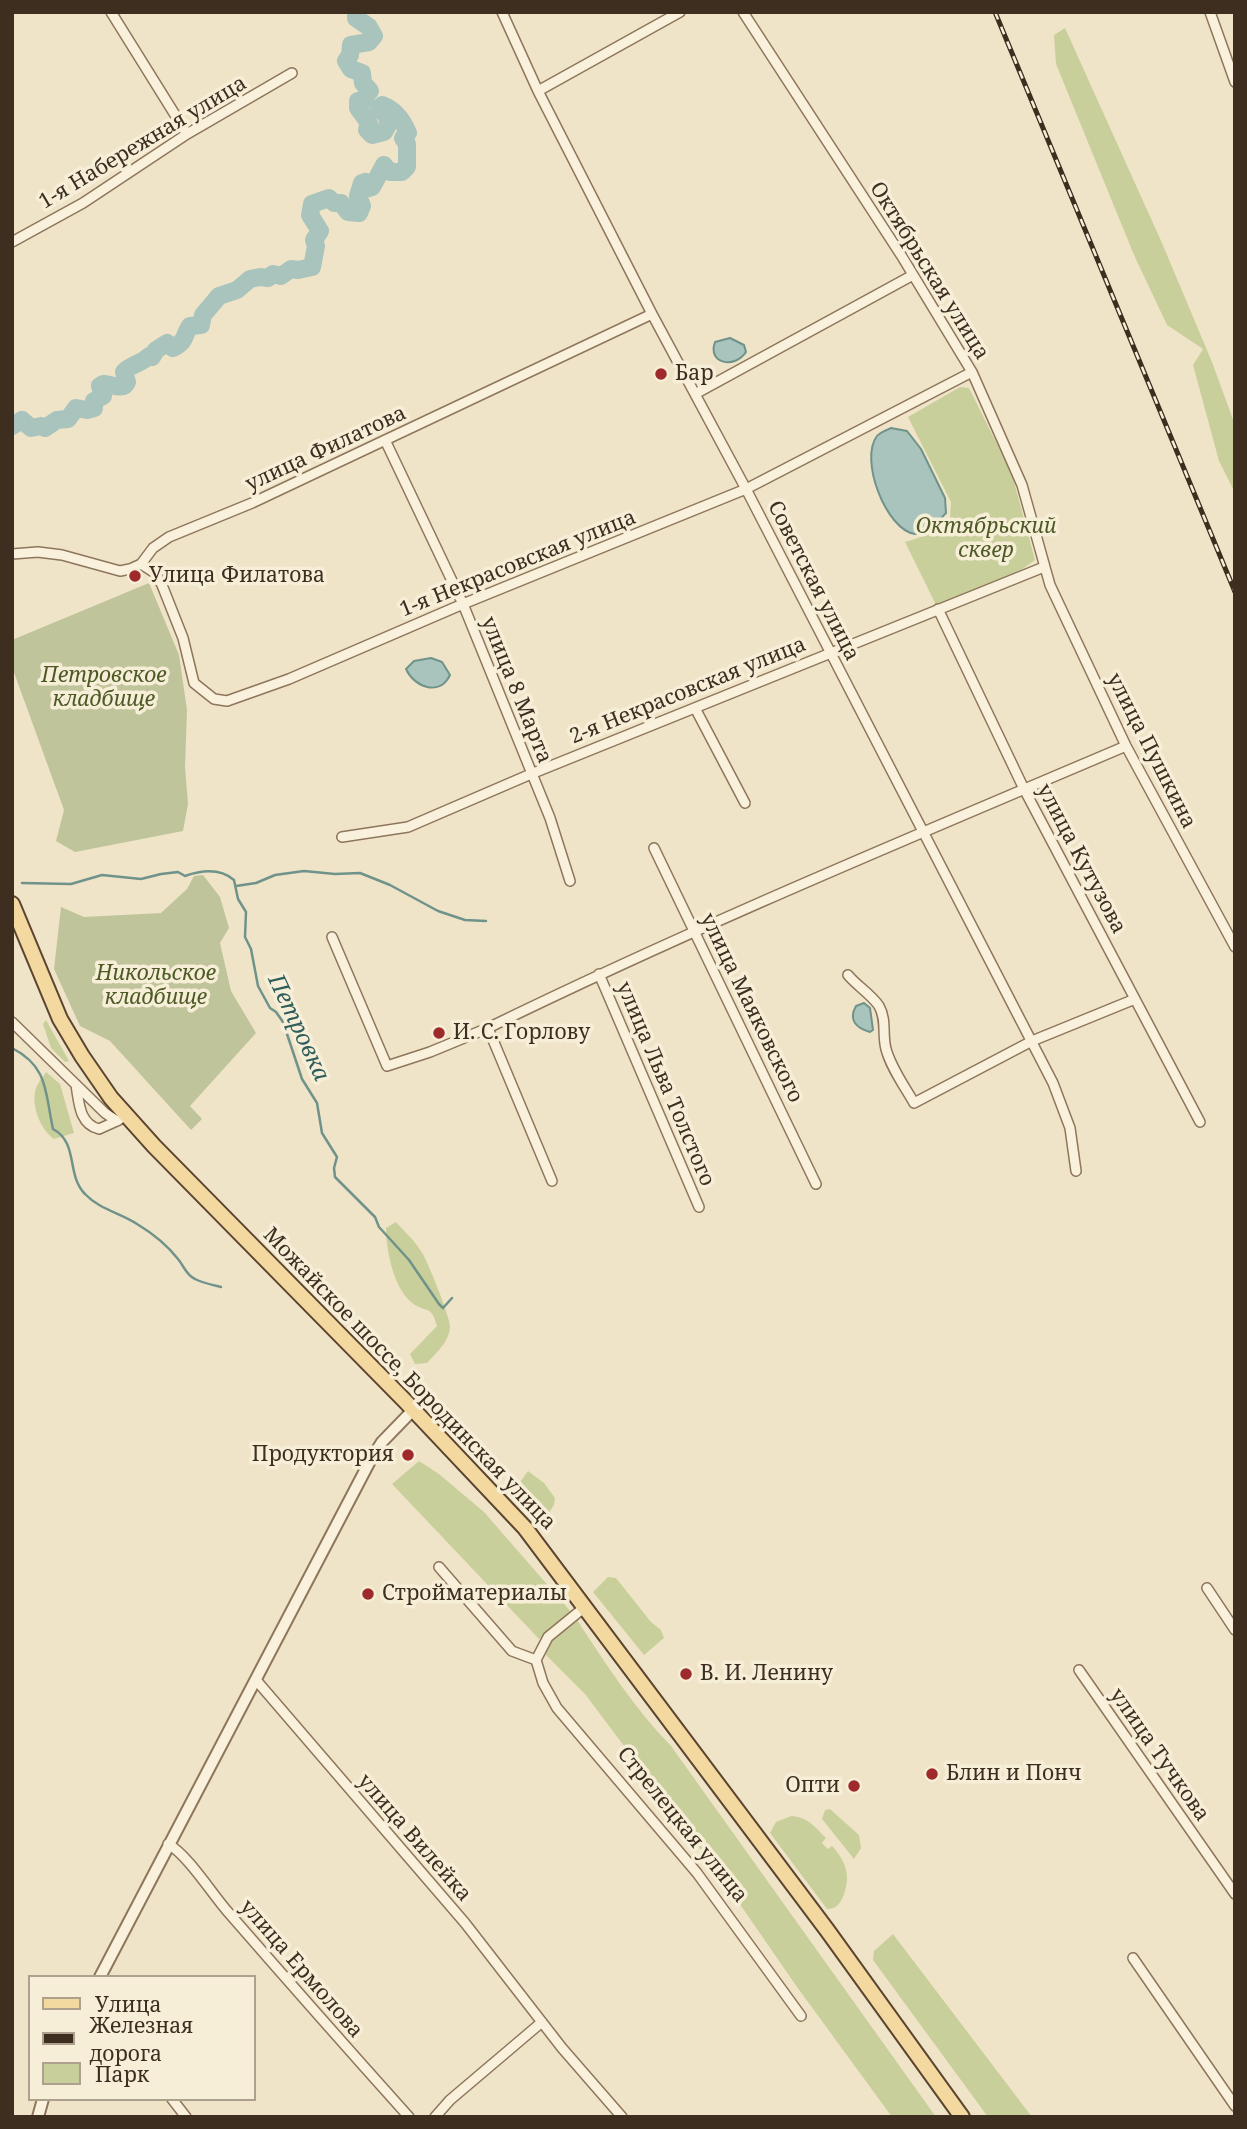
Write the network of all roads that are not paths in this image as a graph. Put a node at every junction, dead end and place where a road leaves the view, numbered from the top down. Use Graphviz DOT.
graph roads {
  1 [pos="111,12"];
  2 [pos="502,12"];
  3 [pos="680,12"];
  4 [pos="744,12"];
  5 [pos="1210,12"];
  6 [pos="292,73"];
  7 [pos="1235,82"];
  8 [pos="538,91"];
  9 [pos="187,134"];
  10 [pos="12,242"];
  11 [pos="912,275"];
  12 [pos="652,314"];
  13 [pos="972,372"];
  14 [pos="695,394"];
  15 [pos="385,440"];
  16 [pos="746,489"];
  17 [pos="12,555"];
  18 [pos="141,565"];
  19 [pos="1044,567"];
  20 [pos="463,604"];
  21 [pos="938,609"];
  22 [pos="830,652"];
  23 [pos="695,708"];
  24 [pos="1126,746"];
  25 [pos="531,774"];
  26 [pos="1024,789"];
  27 [pos="745,803"];
  28 [pos="923,831"];
  29 [pos="342,837"];
  30 [pos="654,848"];
  31 [pos="570,881"];
  32 [pos="12,904"];
  33 [pos="694,931"];
  34 [pos="332,937"];
  35 [pos="1235,947"];
  36 [pos="599,974"];
  37 [pos="848,975"];
  38 [pos="1135,999"];
  39 [pos="12,1022"];
  40 [pos="488,1028"];
  41 [pos="1032,1041"];
  42 [pos="76,1085"];
  43 [pos="121,1118"];
  44 [pos="1200,1122"];
  45 [pos="1076,1171"];
  46 [pos="552,1181"];
  47 [pos="816,1184"];
  48 [pos="698,1207"];
  49 [pos="413,1410"];
  50 [pos="439,1567"];
  51 [pos="1207,1588"];
  52 [pos="586,1606"];
  53 [pos="1235,1630"];
  54 [pos="536,1660"];
  55 [pos="1079,1670"];
  56 [pos="256,1680"];
  57 [pos="168,1844"];
  58 [pos="1235,1894"];
  59 [pos="1133,1958"];
  60 [pos="101,1975"];
  61 [pos="801,2016"];
  62 [pos="541,2022"];
  63 [pos="174,2101"];
  64 [pos="1235,2106"];
  65 [pos="186,2117"];
  66 [pos="409,2117"];
  67 [pos="435,2117"];
  68 [pos="622,2117"];
  69 [pos="962,2117"];
  1 -- 9 [label="street"];
  2 -- 8 [label="street, Советская улица"];
  3 -- 8 [label="street"];
  4 -- 11 [label="street, Октябрьская улица"];
  5 -- 7 [label="street"];
  6 -- 9 [label="street, 1-я Набережная улица"];
  8 -- 12 [label="street, Советская улица"];
  9 -- 10 [label="street, 1-я Набережная улица"];
  11 -- 13 [label="street, Октябрьская улица"];
  11 -- 14 [label="street"];
  12 -- 14 [label="street, Советская улица"];
  12 -- 15 [label="street, улица Филатова"];
  13 -- 16 [label="street, 1-я Некрасовская улица"];
  13 -- 19 [label="street, Октябрьская улица"];
  14 -- 16 [label="street, Советская улица"];
  15 -- 18 [label="street, улица Филатова"];
  15 -- 20 [label="street, улица 8 Марта"];
  16 -- 20 [label="street, 1-я Некрасовская улица"];
  16 -- 22 [label="street, Советская улица"];
  17 -- 18 [label="street"];
  18 -- 20 [label="street, 1-я Некрасовская улица"];
  19 -- 21 [label="street, 2-я Некрасовская улица"];
  19 -- 24 [label="street, улица Пушкина"];
  20 -- 25 [label="street, улица 8 Марта"];
  21 -- 22 [label="street, 2-я Некрасовская улица"];
  21 -- 26 [label="street, улица Кутузова"];
  22 -- 23 [label="street, 2-я Некрасовская улица"];
  22 -- 28 [label="street, Советская улица"];
  23 -- 25 [label="street, 2-я Некрасовская улица"];
  23 -- 27 [label="street"];
  24 -- 26 [label="street"];
  24 -- 35 [label="street, улица Пушкина"];
  25 -- 29 [label="street, 2-я Некрасовская улица"];
  25 -- 31 [label="street, улица 8 Марта"];
  26 -- 28 [label="street"];
  26 -- 38 [label="street, улица Кутузова"];
  28 -- 33 [label="street"];
  28 -- 41 [label="street, Советская улица"];
  30 -- 33 [label="street, улица Маяковского"];
  32 -- 43 [label="main road, Можайское шоссе, Бородинская улица"];
  33 -- 36 [label="street"];
  33 -- 47 [label="street, улица Маяковского"];
  34 -- 40 [label="street"];
  36 -- 40 [label="street"];
  36 -- 48 [label="street, улица Льва Толстого"];
  37 -- 41 [label="street"];
  38 -- 41 [label="street"];
  38 -- 44 [label="street, улица Кутузова"];
  39 -- 42 [label="street"];
  40 -- 46 [label="street"];
  41 -- 45 [label="street, Советская улица"];
  42 -- 43 [label="street"];
  42 -- 43 [label="street"];
  43 -- 49 [label="main road, Можайское шоссе, Бородинская улица"];
  49 -- 52 [label="main road, Можайское шоссе, Бородинская улица"];
  49 -- 56 [label="street"];
  50 -- 54 [label="street"];
  51 -- 53 [label="street"];
  52 -- 54 [label="street"];
  52 -- 69 [label="main road, Можайское шоссе, Бородинская улица"];
  54 -- 61 [label="street, Стрелецкая улица"];
  55 -- 58 [label="street, улица Тучкова"];
  56 -- 57 [label="street"];
  56 -- 62 [label="street, улица Вилейка"];
  57 -- 60 [label="street"];
  57 -- 66 [label="street, улица Ермолова"];
  59 -- 64 [label="street"];
  62 -- 67 [label="street"];
  62 -- 68 [label="street, улица Вилейка"];
  63 -- 65 [label="street"];
}
